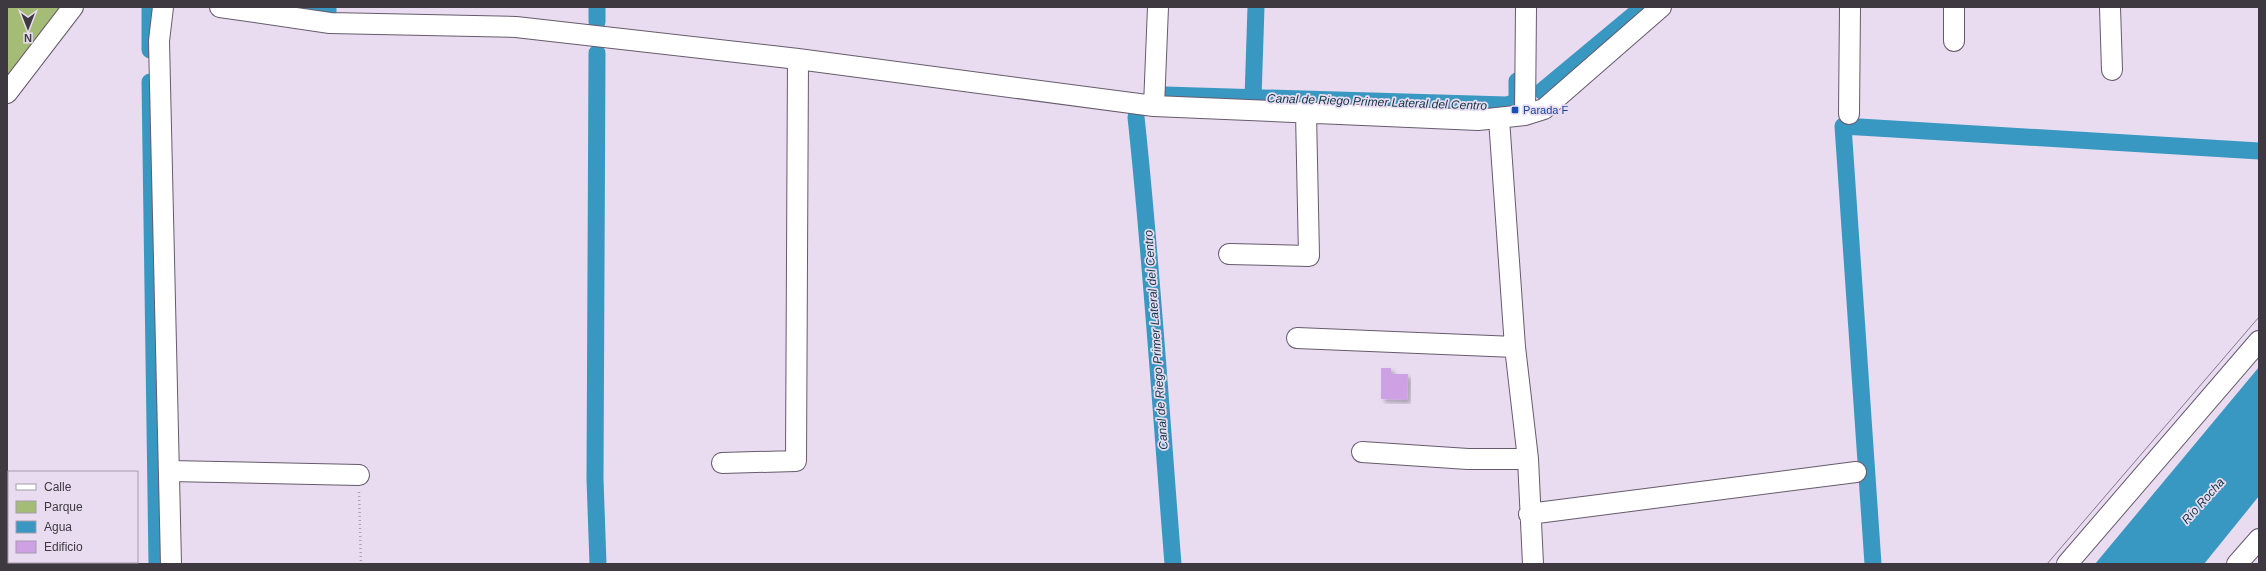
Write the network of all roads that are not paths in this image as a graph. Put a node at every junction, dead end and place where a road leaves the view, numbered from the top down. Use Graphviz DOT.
graph roads {
  1 [pos="73,7"];
  2 [pos="163,7"];
  3 [pos="220,7"];
  4 [pos="1158,7"];
  5 [pos="1526,7"];
  6 [pos="1661,7"];
  7 [pos="1850,7"];
  8 [pos="1954,7"];
  9 [pos="2110,7"];
  10 [pos="1954,41"];
  11 [pos="798,59"];
  12 [pos="2112,70"];
  13 [pos="7,93"];
  14 [pos="1154,106"];
  15 [pos="1306,113"];
  16 [pos="1849,114"];
  17 [pos="1525,115"];
  18 [pos="1499,119"];
  19 [pos="1228,254"];
  20 [pos="1297,338"];
  21 [pos="2259,341"];
  22 [pos="1515,347"];
  23 [pos="1362,452"];
  24 [pos="1528,459"];
  25 [pos="722,463"];
  26 [pos="170,471"];
  27 [pos="1856,472"];
  28 [pos="359,475"];
  29 [pos="1530,514"];
  30 [pos="2259,539"];
  31 [pos="171,564"];
  32 [pos="1533,564"];
  33 [pos="2067,564"];
  34 [pos="2237,564"];
  1 -- 13 [label="street"];
  2 -- 26 [label="street"];
  3 -- 11 [label="street"];
  4 -- 14 [label="street"];
  5 -- 17 [label="street"];
  6 -- 17 [label="street"];
  7 -- 16 [label="street"];
  8 -- 10 [label="street"];
  9 -- 12 [label="street"];
  11 -- 14 [label="street"];
  11 -- 25 [label="street"];
  14 -- 15 [label="street"];
  15 -- 18 [label="street"];
  15 -- 19 [label="street"];
  17 -- 18 [label="street"];
  18 -- 22 [label="street"];
  20 -- 22 [label="street"];
  21 -- 33 [label="street"];
  22 -- 24 [label="street"];
  23 -- 24 [label="street"];
  24 -- 29 [label="street"];
  26 -- 28 [label="street"];
  26 -- 31 [label="street"];
  27 -- 29 [label="street"];
  29 -- 32 [label="street"];
  30 -- 34 [label="street"];
}
